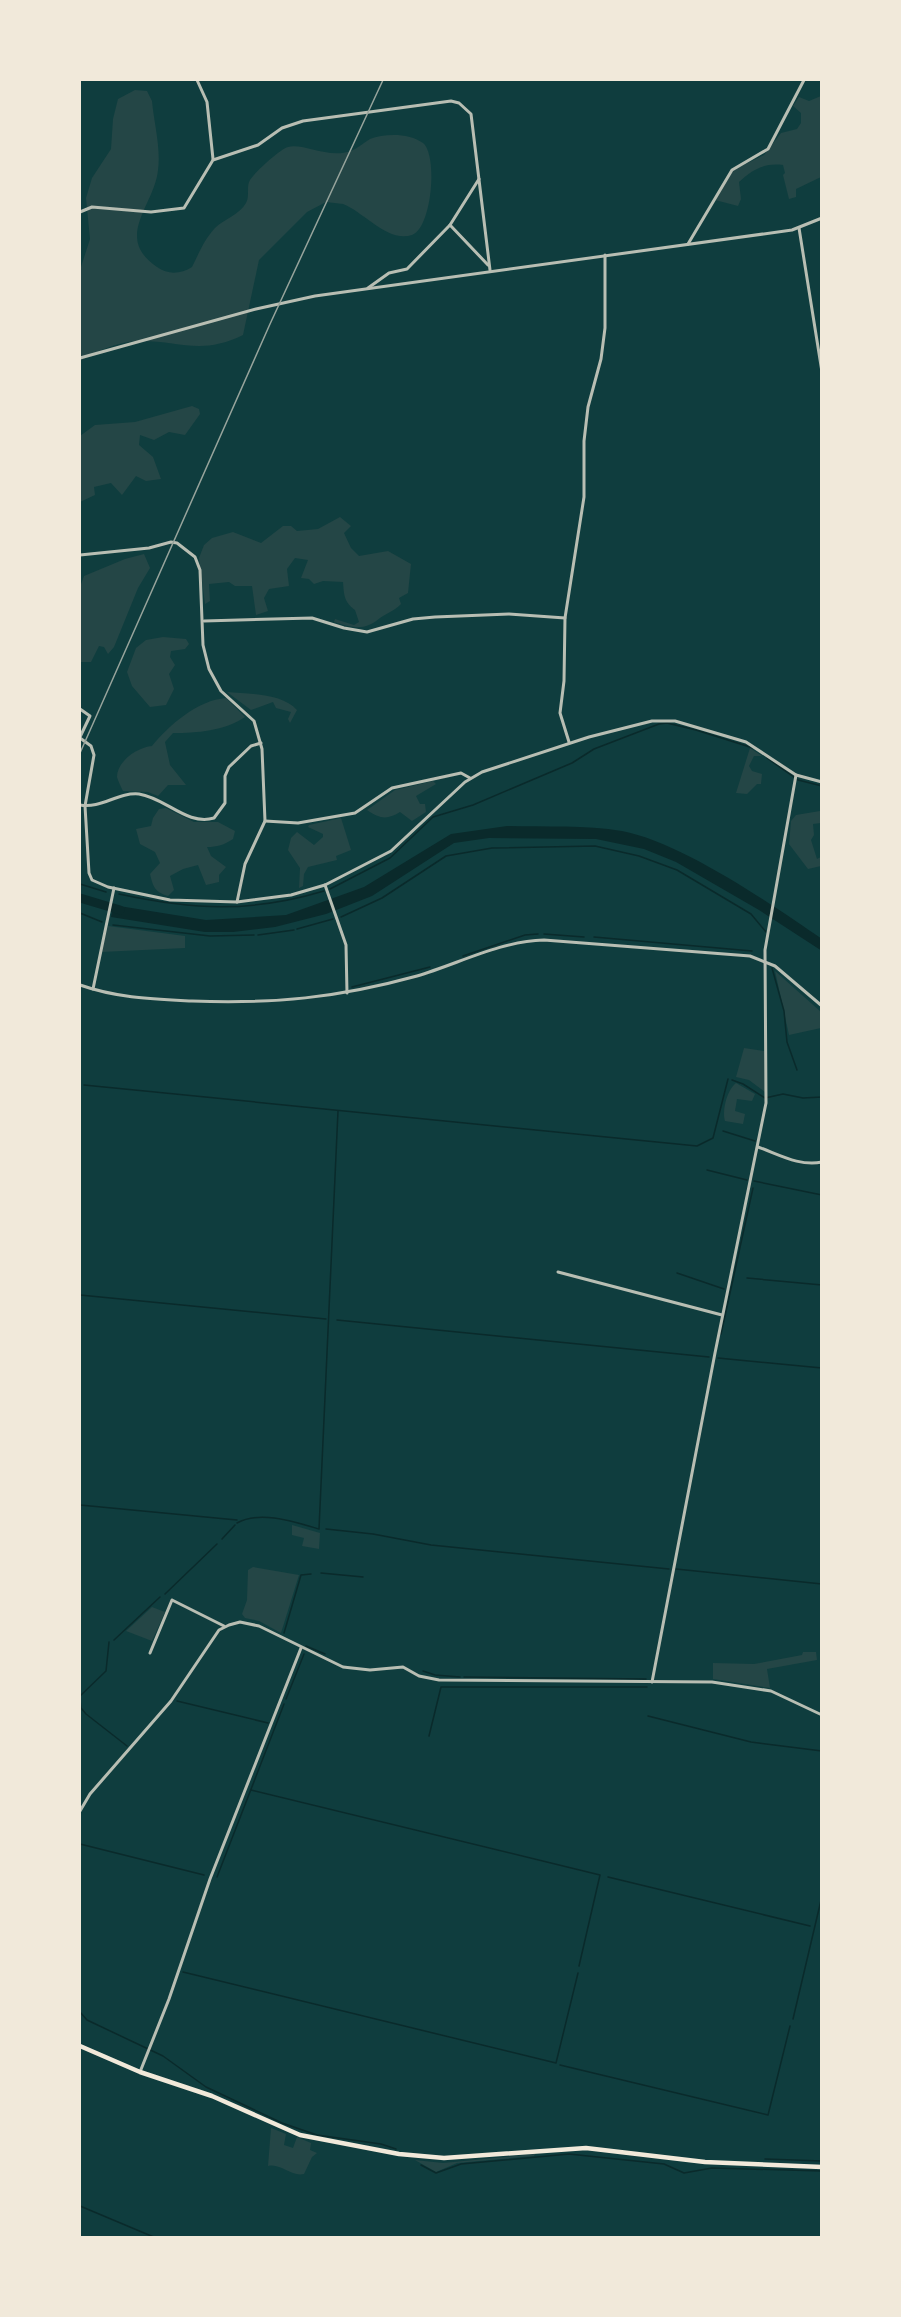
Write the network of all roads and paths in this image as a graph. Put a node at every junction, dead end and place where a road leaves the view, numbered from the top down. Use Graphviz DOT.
graph roads {
  1 [pos="197,80"];
  2 [pos="804,80"];
  3 [pos="213,160"];
  4 [pos="479,179"];
  5 [pos="80,212"];
  6 [pos="822,218"];
  7 [pos="450,225"];
  8 [pos="799,228"];
  9 [pos="688,244"];
  10 [pos="605,255"];
  11 [pos="490,268"];
  12 [pos="368,288"];
  13 [pos="80,358"];
  14 [pos="822,372"];
  15 [pos="80,555"];
  16 [pos="565,618"];
  17 [pos="204,621"];
  18 [pos="80,709"];
  19 [pos="80,738"];
  20 [pos="261,743"];
  21 [pos="570,743"];
  22 [pos="795,777"];
  23 [pos="470,778"];
  24 [pos="822,782"];
  25 [pos="80,805"];
  26 [pos="85,806"];
  27 [pos="265,821"];
  28 [pos="325,885"];
  29 [pos="114,888"];
  30 [pos="237,902"];
  31 [pos="766,960"];
  32 [pos="80,985"];
  33 [pos="93,989"];
  34 [pos="347,993"];
  35 [pos="822,1006"];
  36 [pos="757,1147"];
  37 [pos="822,1162"];
  38 [pos="558,1272"];
  39 [pos="722,1315"];
  40 [pos="224,1626"];
  41 [pos="301,1648"];
  42 [pos="150,1653"];
  43 [pos="652,1682"];
  44 [pos="822,1715"];
  45 [pos="80,1811"];
  46 [pos="80,2046"];
  47 [pos="140,2072"];
  48 [pos="822,2167"];
  1 -- 3 [label="street"];
  2 -- 9 [label="street"];
  3 -- 4 [label="street"];
  3 -- 5 [label="street"];
  4 -- 7 [label="street"];
  4 -- 11 [label="street"];
  6 -- 8 [label="street"];
  7 -- 11 [label="street"];
  7 -- 12 [label="street"];
  8 -- 9 [label="street"];
  8 -- 14 [label="street"];
  9 -- 10 [label="street"];
  10 -- 11 [label="street"];
  10 -- 16 [label="street"];
  11 -- 12 [label="street"];
  12 -- 13 [label="street"];
  15 -- 17 [label="street"];
  16 -- 17 [label="street"];
  16 -- 21 [label="street"];
  17 -- 20 [label="street"];
  18 -- 19 [label="street"];
  19 -- 26 [label="street"];
  20 -- 26 [label="street"];
  20 -- 27 [label="street"];
  21 -- 22 [label="street"];
  21 -- 23 [label="street"];
  22 -- 24 [label="street"];
  22 -- 31 [label="street"];
  23 -- 27 [label="street"];
  23 -- 28 [label="street"];
  25 -- 26 [label="street"];
  26 -- 29 [label="street"];
  27 -- 30 [label="street"];
  28 -- 30 [label="street"];
  28 -- 34 [label="street"];
  29 -- 30 [label="street"];
  29 -- 33 [label="street"];
  31 -- 34 [label="street"];
  31 -- 35 [label="street"];
  31 -- 36 [label="street"];
  32 -- 33 [label="street"];
  33 -- 34 [label="street"];
  36 -- 37 [label="street"];
  36 -- 39 [label="street"];
  38 -- 39 [label="street"];
  39 -- 43 [label="street"];
  40 -- 41 [label="street"];
  40 -- 42 [label="street"];
  40 -- 45 [label="street"];
  41 -- 43 [label="street"];
  41 -- 47 [label="street"];
  43 -- 44 [label="street"];
  46 -- 47 [label="main road"];
  47 -- 48 [label="main road"];
}
